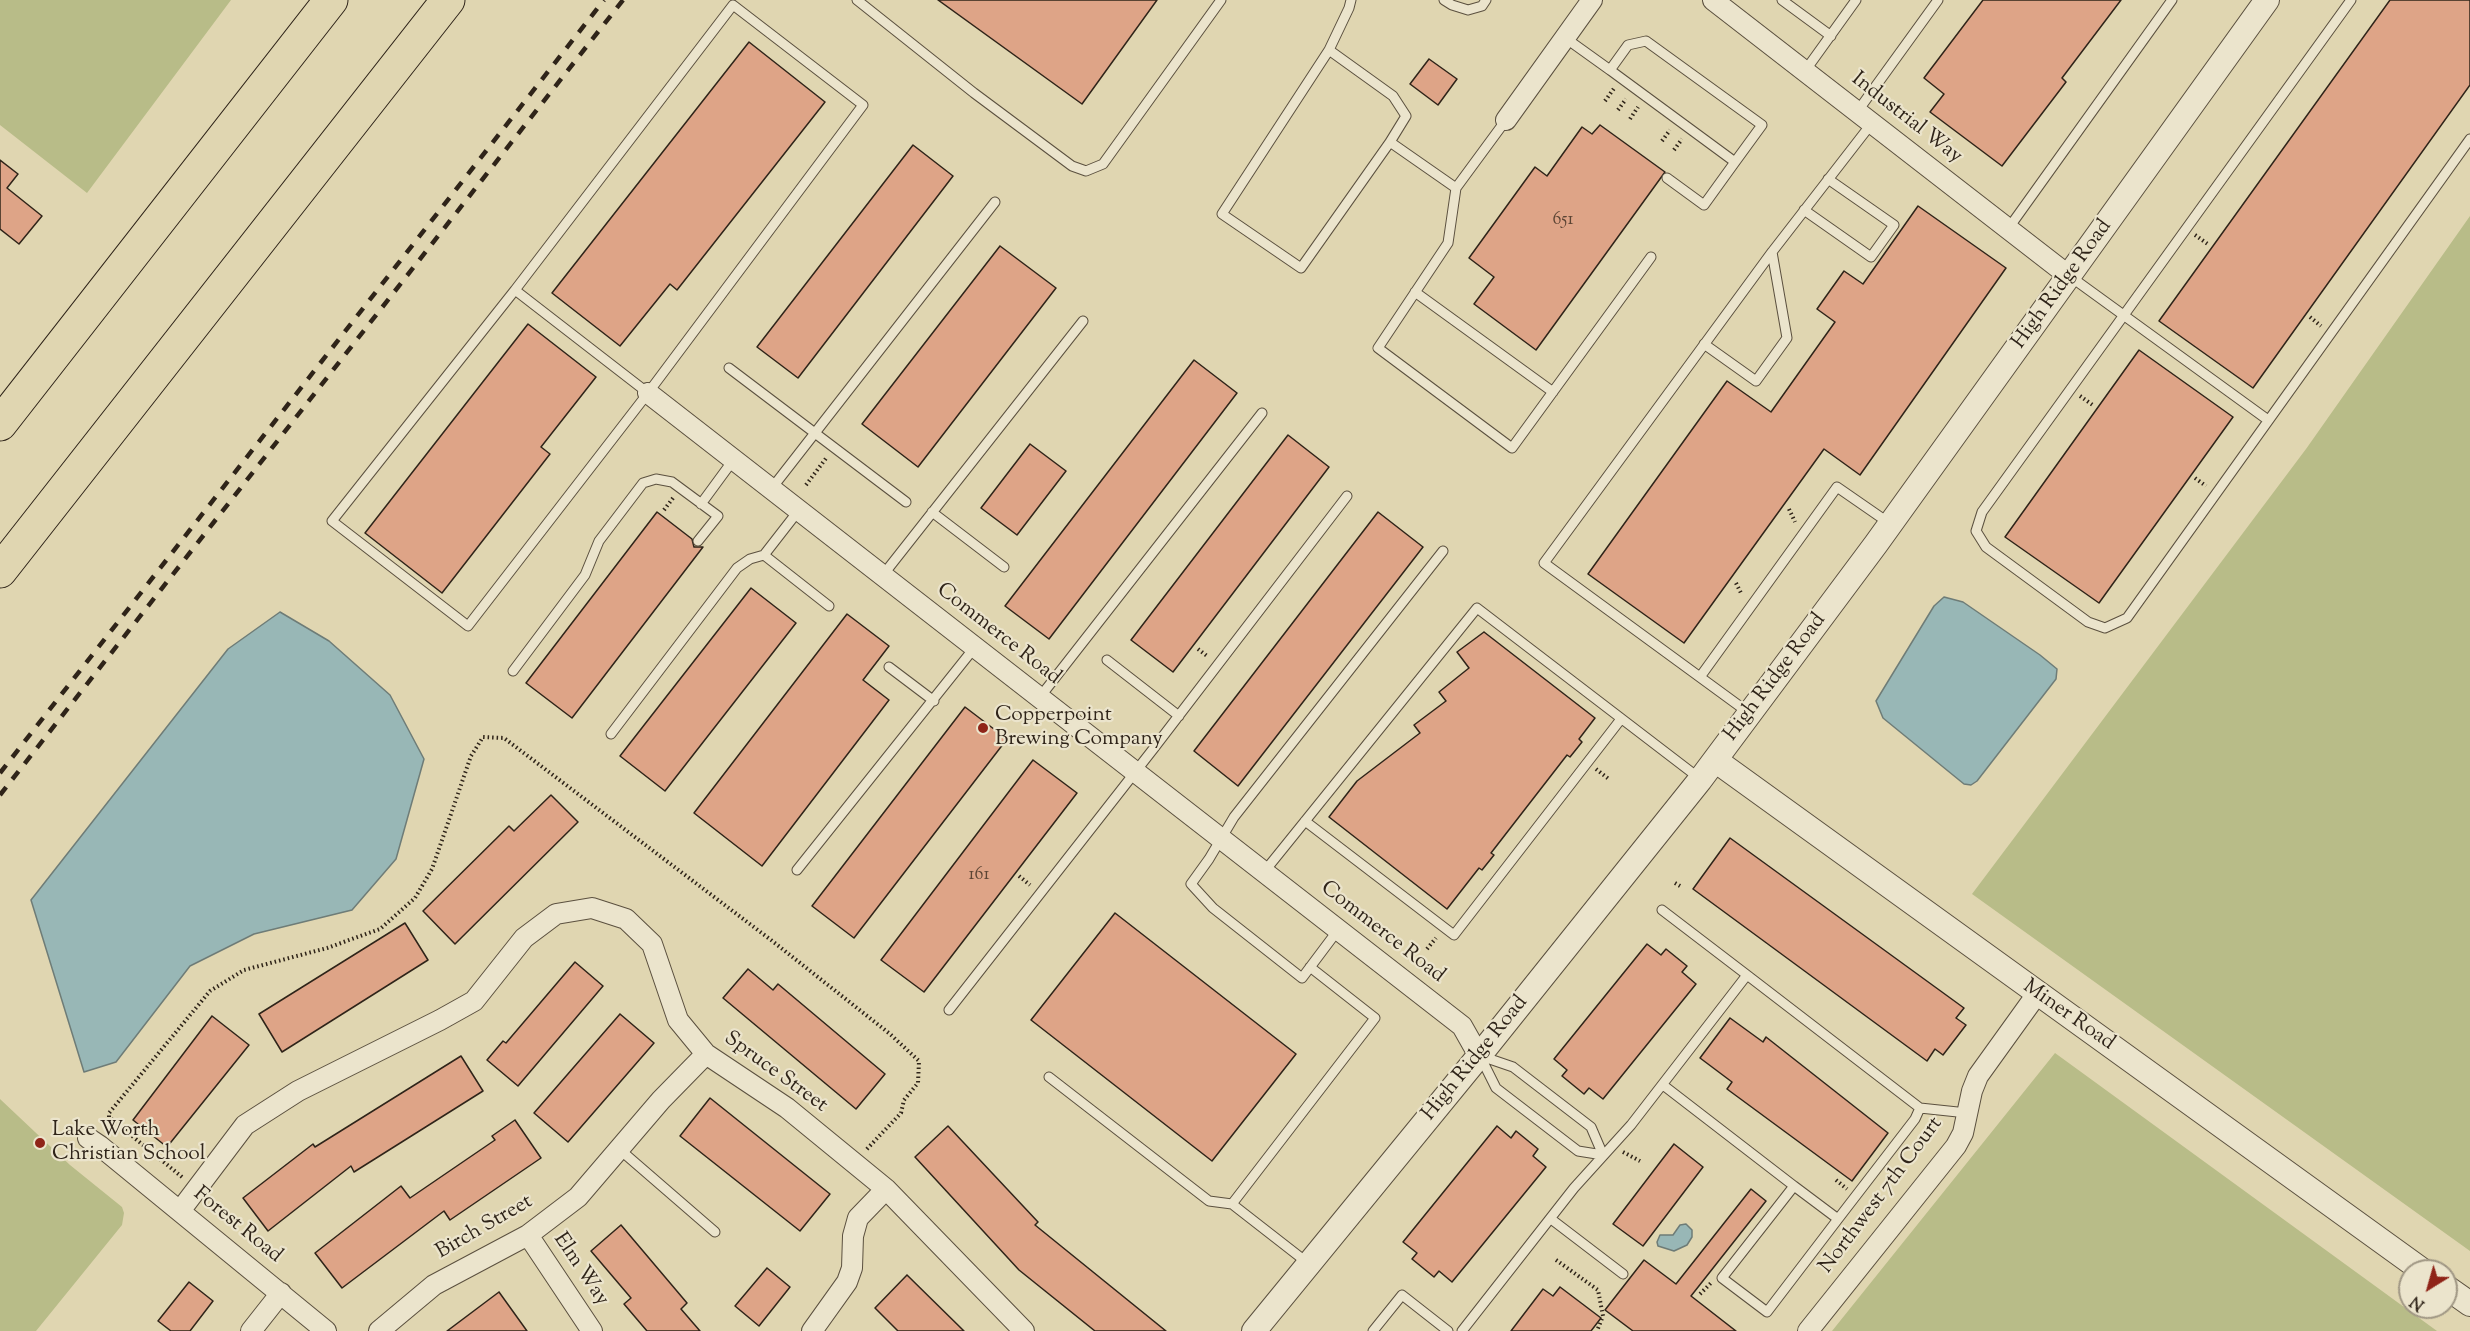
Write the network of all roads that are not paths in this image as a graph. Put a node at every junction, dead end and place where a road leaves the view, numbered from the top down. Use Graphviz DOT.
graph roads {
  1 [pos="331,0"];
  2 [pos="448,0"];
  3 [pos="857,0"];
  4 [pos="1221,0"];
  5 [pos="1351,0"];
  6 [pos="1444,0"];
  7 [pos="1486,0"];
  8 [pos="1592,0"];
  9 [pos="1713,0"];
  10 [pos="1782,0"];
  11 [pos="1856,0"];
  12 [pos="1938,0"];
  13 [pos="2172,0"];
  14 [pos="2267,0"];
  15 [pos="2351,0"];
  16 [pos="1831,36"];
  17 [pos="1564,37"];
  18 [pos="1329,50"];
  19 [pos="1610,70"];
  20 [pos="1805,71"];
  21 [pos="1865,118"];
  22 [pos="1506,120"];
  23 [pos="2470,138"];
  24 [pos="1390,142"];
  25 [pos="1736,162"];
  26 [pos="1667,178"];
  27 [pos="1828,179"];
  28 [pos="1456,188"];
  29 [pos="995,202"];
  30 [pos="1804,210"];
  31 [pos="2008,229"];
  32 [pos="1772,252"];
  33 [pos="1651,257"];
  34 [pos="2069,276"];
  35 [pos="515,290"];
  36 [pos="1415,292"];
  37 [pos="2124,317"];
  38 [pos="1083,321"];
  39 [pos="1704,344"];
  40 [pos="729,368"];
  41 [pos="1553,392"];
  42 [pos="648,393"];
  43 [pos="1262,413"];
  44 [pos="2268,420"];
  45 [pos="0,424"];
  46 [pos="815,432"];
  47 [pos="734,459"];
  48 [pos="772,488"];
  49 [pos="1347,496"];
  50 [pos="906,502"];
  51 [pos="701,504"];
  52 [pos="800,510"];
  53 [pos="932,512"];
  54 [pos="1890,524"];
  55 [pos="698,541"];
  56 [pos="1443,551"];
  57 [pos="764,555"];
  58 [pos="1004,567"];
  59 [pos="0,571"];
  60 [pos="883,575"];
  61 [pos="829,606"];
  62 [pos="975,647"];
  63 [pos="1107,660"];
  64 [pos="889,667"];
  65 [pos="513,671"];
  66 [pos="1700,677"];
  67 [pos="1040,697"];
  68 [pos="934,701"];
  69 [pos="1750,713"];
  70 [pos="1179,716"];
  71 [pos="1621,719"];
  72 [pos="611,734"];
  73 [pos="1715,760"];
  74 [pos="1135,772"];
  75 [pos="1700,780"];
  76 [pos="1305,821"];
  77 [pos="1222,839"];
  78 [pos="797,870"];
  79 [pos="1264,872"];
  80 [pos="1662,910"];
  81 [pos="1338,930"];
  82 [pos="1310,967"];
  83 [pos="1747,975"];
  84 [pos="2037,994"];
  85 [pos="949,1010"];
  86 [pos="706,1054"];
  87 [pos="1479,1056"];
  88 [pos="1049,1077"];
  89 [pos="1663,1085"];
  90 [pos="1920,1108"];
  91 [pos="1967,1113"];
  92 [pos="88,1138"];
  93 [pos="618,1148"];
  94 [pos="1603,1155"];
  95 [pos="1794,1186"];
  96 [pos="886,1189"];
  97 [pos="1232,1204"];
  98 [pos="180,1210"];
  99 [pos="1551,1219"];
  100 [pos="1838,1219"];
  101 [pos="715,1232"];
  102 [pos="528,1236"];
  103 [pos="2405,1259"];
  104 [pos="1309,1264"];
  105 [pos="1623,1274"];
  106 [pos="281,1293"];
  107 [pos="818,1329"];
  108 [pos="251,1331"];
  109 [pos="327,1331"];
  110 [pos="379,1331"];
  111 [pos="592,1331"];
  112 [pos="1024,1331"];
  113 [pos="1254,1331"];
  114 [pos="1373,1331"];
  115 [pos="1448,1331"];
  116 [pos="1462,1331"];
  117 [pos="1808,1331"];
  1 -- 45 [label="highway"];
  2 -- 59 [label="highway"];
  3 -- 4 [label="lane"];
  5 -- 18 [label="lane"];
  6 -- 7 [label="lane"];
  8 -- 17 [label="street"];
  9 -- 20 [label="street, Industrial Way"];
  10 -- 16 [label="lane"];
  11 -- 16 [label="lane"];
  12 -- 21 [label="lane"];
  13 -- 31 [label="lane"];
  14 -- 34 [label="street, High Ridge Road"];
  15 -- 37 [label="lane"];
  16 -- 20 [label="lane"];
  17 -- 19 [label="lane"];
  17 -- 22 [label="street"];
  18 -- 24 [label="lane"];
  18 -- 24 [label="lane"];
  19 -- 25 [label="lane"];
  19 -- 25 [label="lane"];
  20 -- 21 [label="street, Industrial Way"];
  21 -- 27 [label="lane"];
  21 -- 31 [label="street, Industrial Way"];
  22 -- 28 [label="lane"];
  23 -- 44 [label="lane"];
  24 -- 28 [label="lane"];
  25 -- 26 [label="lane"];
  27 -- 30 [label="lane"];
  27 -- 30 [label="lane"];
  28 -- 36 [label="lane"];
  29 -- 46 [label="lane"];
  30 -- 32 [label="lane"];
  31 -- 34 [label="street, Industrial Way"];
  32 -- 39 [label="lane"];
  32 -- 39 [label="lane"];
  33 -- 41 [label="lane"];
  34 -- 37 [label="lane"];
  34 -- 54 [label="street, High Ridge Road"];
  35 -- 42 [label="lane"];
  35 -- 42 [label="lane"];
  35 -- 42 [label="lane"];
  36 -- 41 [label="lane"];
  36 -- 41 [label="lane"];
  37 -- 44 [label="lane"];
  37 -- 44 [label="lane"];
  38 -- 53 [label="lane"];
  39 -- 66 [label="lane"];
  40 -- 46 [label="lane"];
  42 -- 47 [label="street, Commerce Road"];
  43 -- 67 [label="lane"];
  46 -- 48 [label="lane"];
  46 -- 50 [label="lane"];
  47 -- 48 [label="street, Commerce Road"];
  47 -- 51 [label="lane"];
  48 -- 52 [label="street, Commerce Road"];
  49 -- 70 [label="lane"];
  51 -- 55 [label="lane"];
  51 -- 65 [label="lane"];
  52 -- 57 [label="lane"];
  52 -- 60 [label="street, Commerce Road"];
  53 -- 58 [label="lane"];
  53 -- 60 [label="lane"];
  54 -- 66 [label="lane"];
  54 -- 69 [label="street, High Ridge Road"];
  56 -- 77 [label="lane"];
  57 -- 61 [label="lane"];
  57 -- 72 [label="lane"];
  60 -- 62 [label="street, Commerce Road"];
  62 -- 67 [label="street, Commerce Road"];
  62 -- 68 [label="lane"];
  63 -- 70 [label="lane"];
  64 -- 68 [label="lane"];
  66 -- 69 [label="lane"];
  67 -- 74 [label="street, Commerce Road"];
  68 -- 78 [label="lane"];
  69 -- 73 [label="street, High Ridge Road"];
  70 -- 74 [label="lane"];
  71 -- 75 [label="lane"];
  71 -- 76 [label="lane"];
  71 -- 76 [label="lane"];
  73 -- 75 [label="street, High Ridge Road"];
  73 -- 84 [label="street, Miner Road"];
  74 -- 77 [label="street, Commerce Road"];
  74 -- 85 [label="lane"];
  75 -- 87 [label="street, High Ridge Road"];
  76 -- 79 [label="lane"];
  77 -- 79 [label="street, Commerce Road"];
  77 -- 82 [label="lane"];
  79 -- 81 [label="street, Commerce Road"];
  80 -- 83 [label="lane"];
  81 -- 82 [label="lane"];
  81 -- 87 [label="street, Commerce Road"];
  82 -- 97 [label="lane"];
  83 -- 89 [label="lane"];
  83 -- 90 [label="lane"];
  84 -- 91 [label="street, Northwest 7th Court"];
  84 -- 103 [label="street, Miner Road"];
  86 -- 93 [label="street, Birch Street"];
  86 -- 96 [label="street, Spruce Street"];
  86 -- 98 [label="street, Spruce Street"];
  87 -- 94 [label="lane"];
  87 -- 94 [label="lane"];
  87 -- 104 [label="street, High Ridge Road"];
  88 -- 97 [label="lane"];
  89 -- 94 [label="lane"];
  89 -- 95 [label="lane"];
  90 -- 91 [label="lane"];
  90 -- 100 [label="lane"];
  91 -- 117 [label="street, Northwest 7th Court"];
  92 -- 98 [label="street, Forest Road"];
  93 -- 101 [label="lane"];
  93 -- 102 [label="street, Birch Street"];
  94 -- 99 [label="lane"];
  95 -- 100 [label="lane"];
  95 -- 100 [label="lane"];
  96 -- 107 [label="street"];
  96 -- 112 [label="street, Spruce Street"];
  97 -- 104 [label="lane"];
  98 -- 106 [label="street, Forest Road"];
  99 -- 105 [label="lane"];
  99 -- 116 [label="lane"];
  102 -- 110 [label="street, Birch Street"];
  102 -- 111 [label="street, Elm Way"];
  104 -- 113 [label="street, High Ridge Road"];
  106 -- 108 [label="street"];
  106 -- 109 [label="street, Forest Road"];
  114 -- 115 [label="lane"];
}
